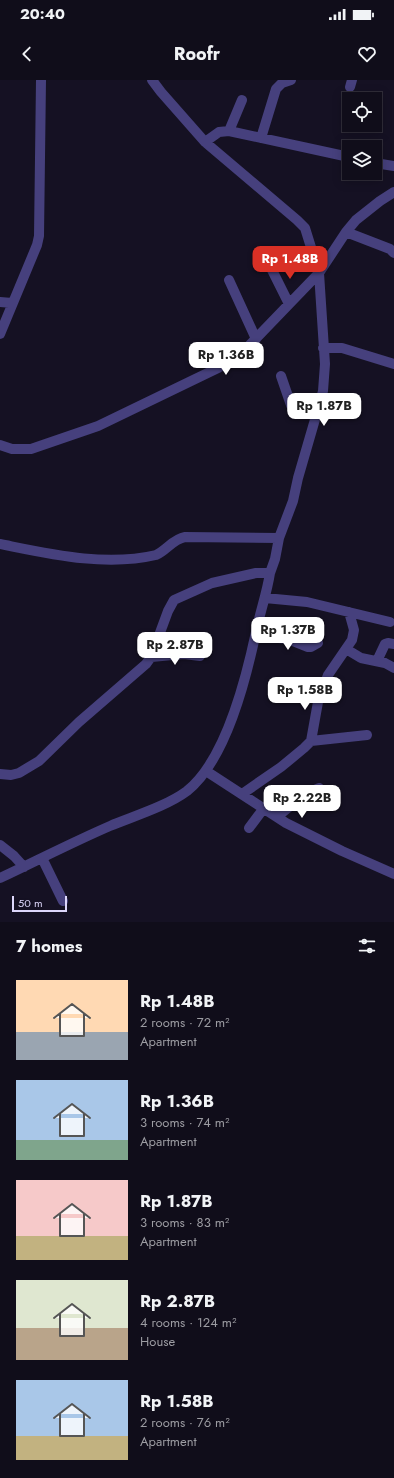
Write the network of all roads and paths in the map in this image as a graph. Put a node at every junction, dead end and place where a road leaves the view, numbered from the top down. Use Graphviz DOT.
graph roads {
  1 [pos="41,80"];
  2 [pos="152,80"];
  3 [pos="291,80"];
  4 [pos="242,100"];
  5 [pos="229,131"];
  6 [pos="261,138"];
  7 [pos="205,142"];
  8 [pos="342,155"];
  9 [pos="382,163"];
  10 [pos="394,166"];
  11 [pos="394,192"];
  12 [pos="346,232"];
  13 [pos="394,253"];
  14 [pos="270,266"];
  15 [pos="319,273"];
  16 [pos="229,280"];
  17 [pos="0,302"];
  18 [pos="12,303"];
  19 [pos="289,304"];
  20 [pos="0,334"];
  21 [pos="256,339"];
  22 [pos="323,348"];
  23 [pos="394,364"];
  24 [pos="280,376"];
  25 [pos="316,416"];
  26 [pos="0,445"];
  27 [pos="279,538"];
  28 [pos="0,544"];
  29 [pos="270,573"];
  30 [pos="265,598"];
  31 [pos="348,612"];
  32 [pos="390,622"];
  33 [pos="295,630"];
  34 [pos="256,632"];
  35 [pos="281,638"];
  36 [pos="318,643"];
  37 [pos="394,644"];
  38 [pos="346,649"];
  39 [pos="200,656"];
  40 [pos="152,657"];
  41 [pos="377,661"];
  42 [pos="394,668"];
  43 [pos="367,735"];
  44 [pos="310,741"];
  45 [pos="206,771"];
  46 [pos="0,774"];
  47 [pos="319,788"];
  48 [pos="242,794"];
  49 [pos="264,808"];
  50 [pos="277,817"];
  51 [pos="249,828"];
  52 [pos="0,845"];
  53 [pos="42,858"];
  54 [pos="24,867"];
  55 [pos="394,874"];
  56 [pos="0,878"];
  57 [pos="63,901"];
  1 -- 18 [label="street"];
  2 -- 7 [label="street"];
  3 -- 6 [label="street"];
  4 -- 5 [label="street"];
  5 -- 6 [label="street"];
  5 -- 7 [label="street"];
  6 -- 8 [label="street"];
  7 -- 15 [label="street"];
  9 -- 10 [label="street"];
  11 -- 12 [label="street"];
  12 -- 13 [label="street"];
  12 -- 15 [label="street"];
  14 -- 19 [label="street"];
  15 -- 19 [label="street"];
  15 -- 22 [label="street"];
  16 -- 21 [label="street"];
  17 -- 18 [label="street"];
  18 -- 20 [label="street"];
  19 -- 21 [label="street"];
  21 -- 26 [label="street"];
  22 -- 23 [label="street"];
  22 -- 25 [label="street"];
  24 -- 25 [label="street"];
  25 -- 27 [label="street"];
  27 -- 28 [label="street"];
  27 -- 29 [label="street"];
  29 -- 30 [label="street"];
  29 -- 40 [label="street"];
  30 -- 31 [label="street"];
  30 -- 34 [label="street"];
  31 -- 32 [label="street"];
  31 -- 38 [label="street"];
  33 -- 35 [label="street"];
  34 -- 35 [label="street"];
  34 -- 45 [label="street"];
  35 -- 36 [label="street"];
  37 -- 41 [label="street"];
  38 -- 41 [label="street"];
  38 -- 44 [label="street"];
  39 -- 40 [label="street"];
  40 -- 46 [label="street"];
  41 -- 42 [label="street"];
  43 -- 44 [label="street"];
  44 -- 48 [label="street"];
  45 -- 48 [label="street"];
  45 -- 53 [label="street"];
  47 -- 50 [label="street"];
  48 -- 49 [label="street"];
  49 -- 50 [label="street"];
  49 -- 51 [label="street"];
  50 -- 55 [label="street"];
  52 -- 54 [label="street"];
  53 -- 54 [label="street"];
  53 -- 57 [label="street"];
  54 -- 56 [label="street"];
}
